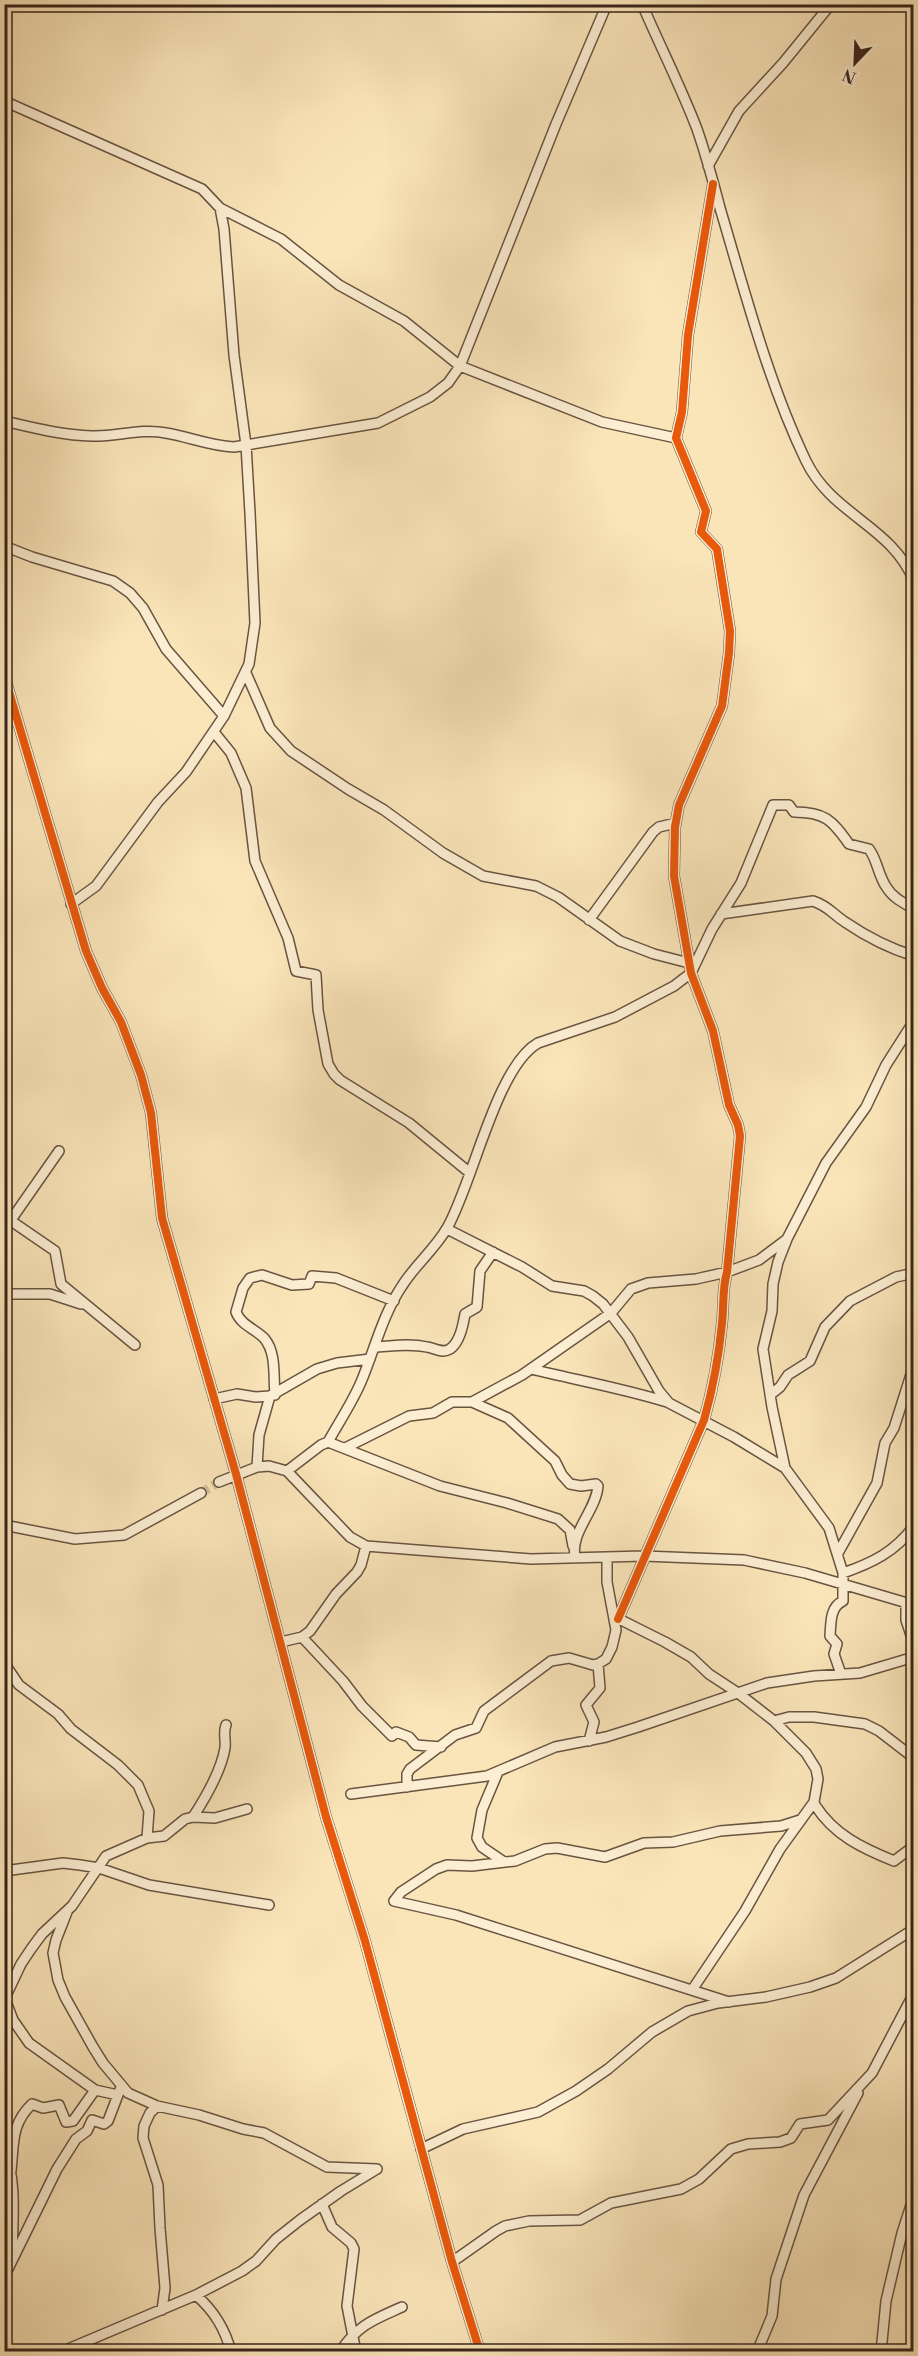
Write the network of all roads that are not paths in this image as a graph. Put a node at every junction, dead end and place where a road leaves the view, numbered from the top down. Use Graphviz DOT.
graph roads {
  1 [pos="607,4"];
  2 [pos="642,4"];
  3 [pos="831,4"];
  4 [pos="4,101"];
  5 [pos="708,166"];
  6 [pos="713,184"];
  7 [pos="220,208"];
  8 [pos="460,366"];
  9 [pos="4,421"];
  10 [pos="676,438"];
  11 [pos="246,445"];
  12 [pos="4,546"];
  13 [pos="914,581"];
  14 [pos="246,674"];
  15 [pos="4,675"];
  16 [pos="224,716"];
  17 [pos="214,732"];
  18 [pos="676,823"];
  19 [pos="71,903"];
  20 [pos="914,909"];
  21 [pos="722,914"];
  22 [pos="590,921"];
  23 [pos="914,956"];
  24 [pos="689,963"];
  25 [pos="691,973"];
  26 [pos="914,1021"];
  27 [pos="59,1151"];
  28 [pos="470,1173"];
  29 [pos="8,1218"];
  30 [pos="447,1229"];
  31 [pos="4,1230"];
  32 [pos="787,1239"];
  33 [pos="493,1252"];
  34 [pos="727,1272"];
  35 [pos="914,1273"];
  36 [pos="4,1294"];
  37 [pos="394,1300"];
  38 [pos="91,1310"];
  39 [pos="611,1313"];
  40 [pos="135,1345"];
  41 [pos="375,1347"];
  42 [pos="370,1359"];
  43 [pos="914,1365"];
  44 [pos="531,1369"];
  45 [pos="770,1395"];
  46 [pos="272,1396"];
  47 [pos="214,1399"];
  48 [pos="472,1402"];
  49 [pos="669,1403"];
  50 [pos="704,1420"];
  51 [pos="328,1442"];
  52 [pos="345,1448"];
  53 [pos="257,1467"];
  54 [pos="785,1468"];
  55 [pos="287,1471"];
  56 [pos="236,1474"];
  57 [pos="219,1482"];
  58 [pos="201,1493"];
  59 [pos="4,1525"];
  60 [pos="914,1526"];
  61 [pos="366,1546"];
  62 [pos="573,1546"];
  63 [pos="838,1553"];
  64 [pos="644,1556"];
  65 [pos="575,1557"];
  66 [pos="607,1558"];
  67 [pos="843,1578"];
  68 [pos="910,1604"];
  69 [pos="616,1618"];
  70 [pos="302,1637"];
  71 [pos="281,1642"];
  72 [pos="914,1644"];
  73 [pos="914,1657"];
  74 [pos="4,1663"];
  75 [pos="598,1664"];
  76 [pos="841,1674"];
  77 [pos="738,1693"];
  78 [pos="774,1721"];
  79 [pos="226,1725"];
  80 [pos="589,1741"];
  81 [pos="441,1747"];
  82 [pos="914,1758"];
  83 [pos="498,1773"];
  84 [pos="407,1787"];
  85 [pos="351,1794"];
  86 [pos="815,1805"];
  87 [pos="247,1809"];
  88 [pos="193,1817"];
  89 [pos="800,1820"];
  90 [pos="147,1838"];
  91 [pos="914,1846"];
  92 [pos="504,1862"];
  93 [pos="99,1868"];
  94 [pos="4,1871"];
  95 [pos="269,1905"];
  96 [pos="67,1912"];
  97 [pos="914,1929"];
  98 [pos="692,1990"];
  99 [pos="914,1993"];
  100 [pos="5,1998"];
  101 [pos="729,2002"];
  102 [pos="864,2081"];
  103 [pos="95,2090"];
  104 [pos="120,2091"];
  105 [pos="157,2106"];
  106 [pos="4,2149"];
  107 [pos="421,2149"];
  108 [pos="11,2171"];
  109 [pos="914,2196"];
  110 [pos="321,2204"];
  111 [pos="452,2262"];
  112 [pos="12,2263"];
  113 [pos="4,2277"];
  114 [pos="196,2295"];
  115 [pos="402,2307"];
  116 [pos="162,2310"];
  117 [pos="351,2335"];
  118 [pos="61,2352"];
  119 [pos="231,2352"];
  120 [pos="340,2352"];
  121 [pos="356,2352"];
  122 [pos="480,2352"];
  123 [pos="757,2352"];
  124 [pos="881,2352"];
  1 -- 8 [label="street"];
  2 -- 5 [label="street"];
  3 -- 5 [label="street"];
  4 -- 7 [label="street"];
  5 -- 6 [label="street"];
  6 -- 10 [label="street"];
  6 -- 13 [label="street"];
  7 -- 8 [label="street"];
  7 -- 11 [label="street"];
  8 -- 10 [label="street"];
  8 -- 11 [label="street"];
  9 -- 11 [label="street"];
  10 -- 18 [label="street"];
  11 -- 14 [label="street"];
  12 -- 16 [label="street"];
  14 -- 16 [label="street"];
  14 -- 22 [label="street"];
  15 -- 19 [label="street"];
  16 -- 17 [label="street"];
  17 -- 19 [label="street"];
  17 -- 28 [label="street"];
  18 -- 22 [label="street"];
  18 -- 24 [label="street"];
  19 -- 47 [label="street"];
  20 -- 21 [label="street"];
  21 -- 23 [label="street"];
  21 -- 25 [label="street"];
  22 -- 24 [label="street"];
  24 -- 25 [label="street"];
  25 -- 28 [label="street"];
  25 -- 34 [label="street"];
  26 -- 32 [label="street"];
  27 -- 29 [label="street"];
  28 -- 30 [label="street"];
  29 -- 31 [label="street"];
  29 -- 38 [label="street"];
  30 -- 33 [label="street"];
  30 -- 37 [label="street"];
  32 -- 34 [label="street"];
  32 -- 45 [label="street"];
  33 -- 39 [label="street"];
  33 -- 41 [label="street"];
  34 -- 39 [label="street"];
  34 -- 50 [label="street"];
  35 -- 45 [label="street"];
  36 -- 38 [label="street"];
  37 -- 41 [label="street"];
  37 -- 46 [label="street"];
  38 -- 40 [label="street"];
  39 -- 44 [label="street"];
  39 -- 49 [label="street"];
  41 -- 42 [label="street"];
  42 -- 46 [label="street"];
  42 -- 51 [label="street"];
  43 -- 63 [label="street"];
  44 -- 48 [label="street"];
  44 -- 49 [label="street"];
  45 -- 54 [label="street"];
  46 -- 47 [label="street"];
  46 -- 53 [label="street"];
  47 -- 56 [label="street"];
  48 -- 52 [label="street"];
  48 -- 62 [label="street"];
  49 -- 50 [label="street"];
  50 -- 54 [label="street"];
  50 -- 64 [label="street"];
  51 -- 52 [label="street"];
  51 -- 55 [label="street"];
  52 -- 62 [label="street"];
  53 -- 55 [label="street"];
  53 -- 56 [label="street"];
  54 -- 63 [label="street"];
  55 -- 61 [label="street"];
  56 -- 57 [label="street"];
  56 -- 71 [label="street"];
  58 -- 59 [label="street"];
  60 -- 67 [label="street"];
  61 -- 65 [label="street"];
  61 -- 70 [label="street"];
  62 -- 65 [label="street"];
  63 -- 67 [label="street"];
  64 -- 66 [label="street"];
  64 -- 67 [label="street"];
  64 -- 69 [label="street"];
  65 -- 66 [label="street"];
  66 -- 69 [label="street"];
  67 -- 68 [label="street"];
  67 -- 76 [label="street"];
  68 -- 72 [label="street"];
  69 -- 75 [label="street"];
  69 -- 77 [label="street"];
  70 -- 71 [label="street"];
  70 -- 81 [label="street"];
  71 -- 107 [label="street"];
  73 -- 76 [label="street"];
  74 -- 90 [label="street"];
  75 -- 80 [label="street"];
  75 -- 81 [label="street"];
  76 -- 77 [label="street"];
  77 -- 78 [label="street"];
  77 -- 80 [label="street"];
  78 -- 82 [label="street"];
  78 -- 89 [label="street"];
  79 -- 88 [label="street"];
  80 -- 83 [label="street"];
  81 -- 84 [label="street"];
  83 -- 84 [label="street"];
  83 -- 92 [label="street"];
  84 -- 85 [label="street"];
  86 -- 91 [label="street"];
  87 -- 88 [label="street"];
  88 -- 90 [label="street"];
  89 -- 92 [label="street"];
  89 -- 98 [label="street"];
  90 -- 93 [label="street"];
  92 -- 98 [label="street"];
  93 -- 94 [label="street"];
  93 -- 95 [label="street"];
  93 -- 96 [label="street"];
  96 -- 100 [label="street"];
  96 -- 104 [label="street"];
  97 -- 101 [label="street"];
  98 -- 101 [label="street"];
  99 -- 102 [label="street"];
  100 -- 103 [label="street"];
  101 -- 107 [label="street"];
  102 -- 111 [label="street"];
  102 -- 123 [label="street"];
  103 -- 104 [label="street"];
  103 -- 108 [label="street"];
  104 -- 105 [label="street"];
  104 -- 112 [label="street"];
  105 -- 110 [label="street"];
  105 -- 116 [label="street"];
  106 -- 108 [label="street"];
  107 -- 111 [label="street"];
  108 -- 112 [label="street"];
  109 -- 124 [label="street"];
  110 -- 114 [label="street"];
  110 -- 117 [label="street"];
  111 -- 122 [label="street"];
  112 -- 113 [label="street"];
  114 -- 116 [label="street"];
  114 -- 119 [label="street"];
  115 -- 117 [label="street"];
  116 -- 118 [label="street"];
  117 -- 120 [label="street"];
  117 -- 121 [label="street"];
}
